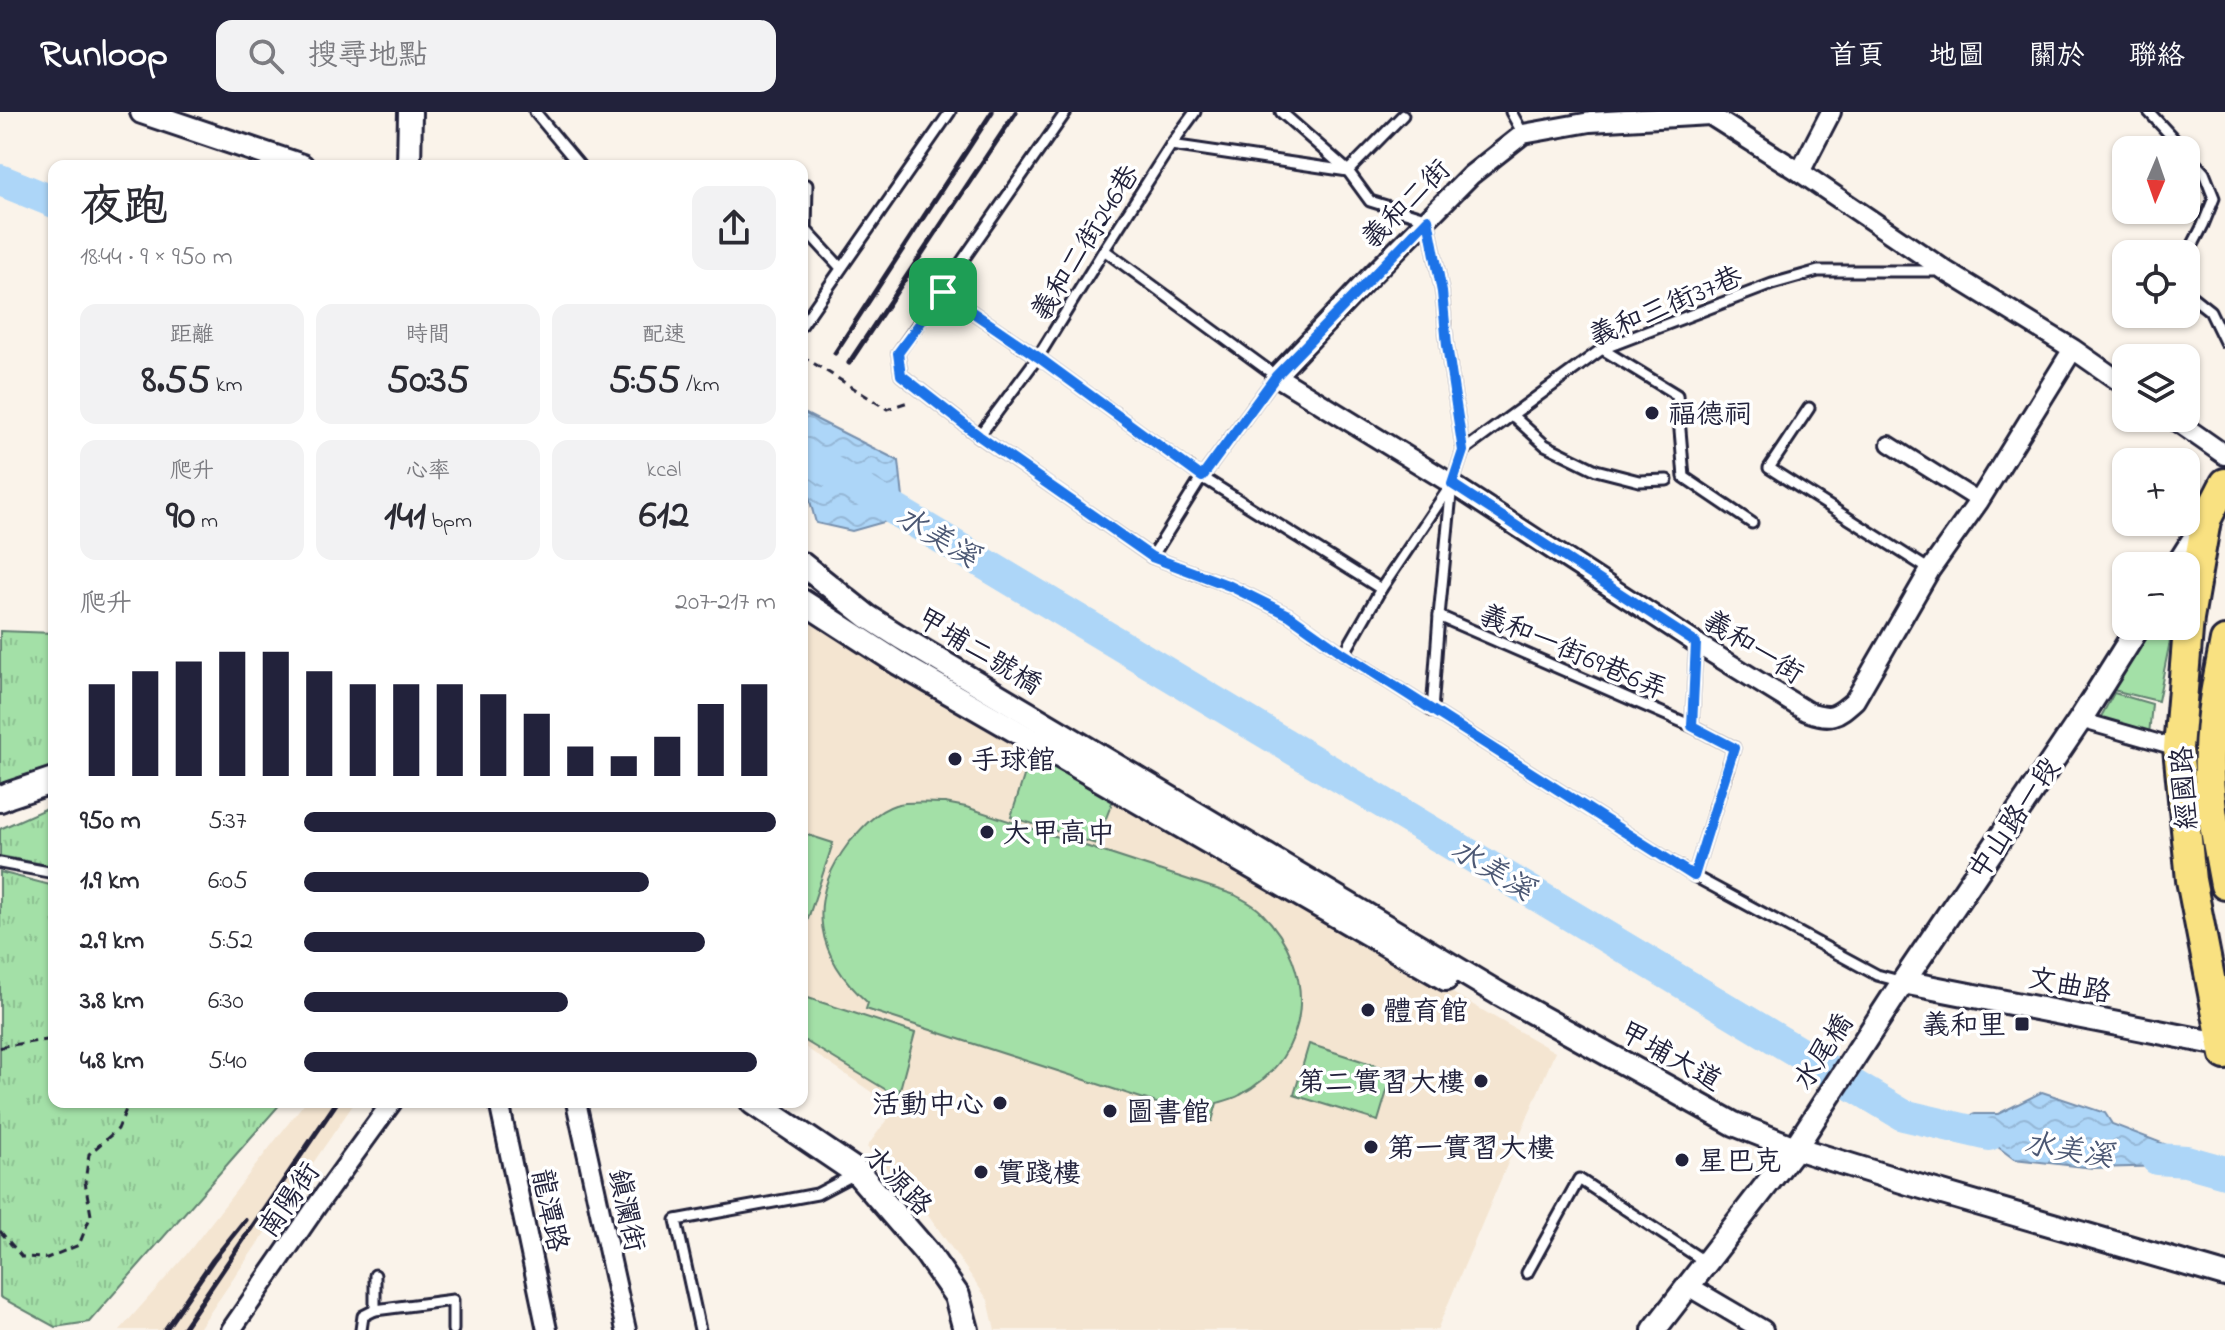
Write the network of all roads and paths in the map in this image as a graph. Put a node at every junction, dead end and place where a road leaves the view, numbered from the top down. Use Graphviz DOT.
graph roads {
  1 [pos="142,112"];
  2 [pos="410,112"];
  3 [pos="535,112"];
  4 [pos="950,112"];
  5 [pos="1066,112"];
  6 [pos="1195,112"];
  7 [pos="1281,112"];
  8 [pos="1511,112"];
  9 [pos="1831,112"];
  10 [pos="2149,112"];
  11 [pos="1714,114"];
  12 [pos="1403,115"];
  13 [pos="1657,115"];
  14 [pos="1589,117"];
  15 [pos="1523,134"];
  16 [pos="2171,136"];
  17 [pos="1171,145"];
  18 [pos="284,160"];
  19 [pos="409,160"];
  20 [pos="575,160"];
  21 [pos="2200,168"];
  22 [pos="1348,171"];
  23 [pos="1800,172"];
  24 [pos="1428,219"];
  25 [pos="808,232"];
  26 [pos="2195,240"];
  27 [pos="1104,250"];
  28 [pos="841,268"];
  29 [pos="1946,271"];
  30 [pos="943,292"];
  31 [pos="2200,303"];
  32 [pos="808,316"];
  33 [pos="2225,342"];
  34 [pos="1602,349"];
  35 [pos="2073,349"];
  36 [pos="1038,357"];
  37 [pos="808,360"];
  38 [pos="1276,376"];
  39 [pos="2112,376"];
  40 [pos="926,397"];
  41 [pos="1809,408"];
  42 [pos="1513,416"];
  43 [pos="2192,432"];
  44 [pos="979,436"];
  45 [pos="1889,444"];
  46 [pos="1463,451"];
  47 [pos="2225,455"];
  48 [pos="1202,477"];
  49 [pos="1667,480"];
  50 [pos="2225,483"];
  51 [pos="1452,484"];
  52 [pos="1979,501"];
  53 [pos="2215,513"];
  54 [pos="1752,523"];
  55 [pos="2187,552"];
  56 [pos="1152,557"];
  57 [pos="808,569"];
  58 [pos="1930,570"];
  59 [pos="1381,589"];
  60 [pos="808,605"];
  61 [pos="1439,616"];
  62 [pos="2130,640"];
  63 [pos="2225,641"];
  64 [pos="1696,643"];
  65 [pos="1344,654"];
  66 [pos="2220,691"];
  67 [pos="1432,711"];
  68 [pos="2080,720"];
  69 [pos="1692,726"];
  70 [pos="2178,748"];
  71 [pos="1135,777"];
  72 [pos="48,782"];
  73 [pos="0,799"];
  74 [pos="0,863"];
  75 [pos="48,872"];
  76 [pos="1694,876"];
  77 [pos="2225,885"];
  78 [pos="1903,982"];
  79 [pos="1501,995"];
  80 [pos="1885,1009"];
  81 [pos="48,1040"];
  82 [pos="0,1048"];
  83 [pos="2224,1048"];
  84 [pos="127,1108"];
  85 [pos="388,1108"];
  86 [pos="500,1108"];
  87 [pos="577,1108"];
  88 [pos="762,1108"];
  89 [pos="1795,1148"];
  90 [pos="858,1173"];
  91 [pos="0,1231"];
  92 [pos="1707,1263"];
  93 [pos="1527,1273"];
  94 [pos="375,1275"];
  95 [pos="2225,1275"];
  96 [pos="1688,1286"];
  97 [pos="375,1310"];
  98 [pos="231,1330"];
  99 [pos="361,1330"];
  100 [pos="453,1330"];
  101 [pos="547,1330"];
  102 [pos="626,1330"];
  103 [pos="700,1330"];
  104 [pos="966,1330"];
  105 [pos="1654,1330"];
  106 [pos="1763,1330"];
  1 -- 18 [label="street"];
  2 -- 19 [label="street"];
  3 -- 20 [label="lane"];
  4 -- 28 [label="lane"];
  5 -- 30 [label="lane"];
  6 -- 17 [label="lane, 義和二街246巷"];
  7 -- 22 [label="lane"];
  8 -- 15 [label="lane"];
  9 -- 23 [label="street"];
  10 -- 16 [label="lane"];
  11 -- 13 [label="street, 義和二街"];
  11 -- 23 [label="street, 義和二街"];
  12 -- 22 [label="lane"];
  13 -- 14 [label="street, 義和二街"];
  14 -- 15 [label="street, 義和二街"];
  15 -- 24 [label="street, 義和二街"];
  17 -- 22 [label="lane"];
  17 -- 27 [label="lane, 義和二街246巷"];
  21 -- 26 [label="lane"];
  22 -- 24 [label="lane"];
  23 -- 29 [label="street, 義和二街"];
  24 -- 38 [label="street, 義和二街"];
  24 -- 46 [label="lane"];
  25 -- 28 [label="lane"];
  27 -- 36 [label="lane, 義和二街246巷"];
  27 -- 38 [label="lane"];
  28 -- 32 [label="lane"];
  29 -- 34 [label="lane, 義和三街37巷"];
  29 -- 35 [label="street, 義和二街"];
  30 -- 36 [label="lane"];
  30 -- 40 [label="lane"];
  31 -- 33 [label="lane"];
  34 -- 42 [label="lane, 義和三街37巷"];
  34 -- 54 [label="lane"];
  35 -- 39 [label="street, 義和二街"];
  35 -- 52 [label="street, 義和一街"];
  36 -- 44 [label="lane, 義和二街246巷"];
  36 -- 48 [label="lane"];
  37 -- 40 [label="path"];
  38 -- 48 [label="lane, 義和二街"];
  38 -- 51 [label="street, 義和一街"];
  40 -- 44 [label="lane"];
  41 -- 58 [label="lane"];
  42 -- 46 [label="lane, 義和三街37巷"];
  42 -- 49 [label="lane"];
  43 -- 47 [label="street"];
  44 -- 56 [label="lane"];
  45 -- 52 [label="street"];
  46 -- 51 [label="lane"];
  48 -- 56 [label="lane, 義和二街"];
  48 -- 59 [label="lane"];
  50 -- 53 [label="main road"];
  51 -- 59 [label="lane"];
  51 -- 61 [label="lane"];
  51 -- 64 [label="street, 義和一街"];
  52 -- 58 [label="street, 義和一街"];
  53 -- 55 [label="street"];
  53 -- 70 [label="main road, 經國路"];
  56 -- 65 [label="lane"];
  57 -- 71 [label="street, 甲埔二號橋"];
  58 -- 64 [label="street, 義和一街"];
  59 -- 65 [label="lane"];
  60 -- 79 [label="street"];
  61 -- 67 [label="lane"];
  61 -- 69 [label="lane, 義和一街69巷6弄"];
  62 -- 68 [label="street, 中山路一段"];
  63 -- 66 [label="main road, 經國路"];
  64 -- 69 [label="lane"];
  65 -- 67 [label="lane"];
  66 -- 77 [label="main road, 經國路"];
  67 -- 76 [label="lane"];
  68 -- 70 [label="street"];
  68 -- 78 [label="street, 中山路一段"];
  69 -- 76 [label="lane, 義和一街69巷6弄"];
  70 -- 83 [label="main road, 經國路"];
  71 -- 79 [label="street, 甲埔大道"];
  72 -- 73 [label="main road"];
  74 -- 75 [label="lane"];
  76 -- 78 [label="lane"];
  78 -- 80 [label="street, 中山路一段"];
  78 -- 83 [label="street, 文曲路"];
  79 -- 89 [label="street, 甲埔大道"];
  80 -- 89 [label="street, 水尾橋"];
  81 -- 82 [label="path"];
  84 -- 91 [label="path"];
  85 -- 98 [label="street, 南陽街"];
  86 -- 101 [label="street, 龍潭路"];
  87 -- 102 [label="street, 鎮瀾街"];
  88 -- 90 [label="main road, 水源路"];
  89 -- 92 [label="street"];
  89 -- 95 [label="street, 甲埔大道"];
  90 -- 103 [label="lane"];
  90 -- 104 [label="main road, 水源路"];
  92 -- 93 [label="lane"];
  92 -- 96 [label="street"];
  94 -- 97 [label="lane"];
  96 -- 105 [label="street"];
  96 -- 106 [label="street"];
  97 -- 99 [label="lane"];
  97 -- 100 [label="lane"];
}
